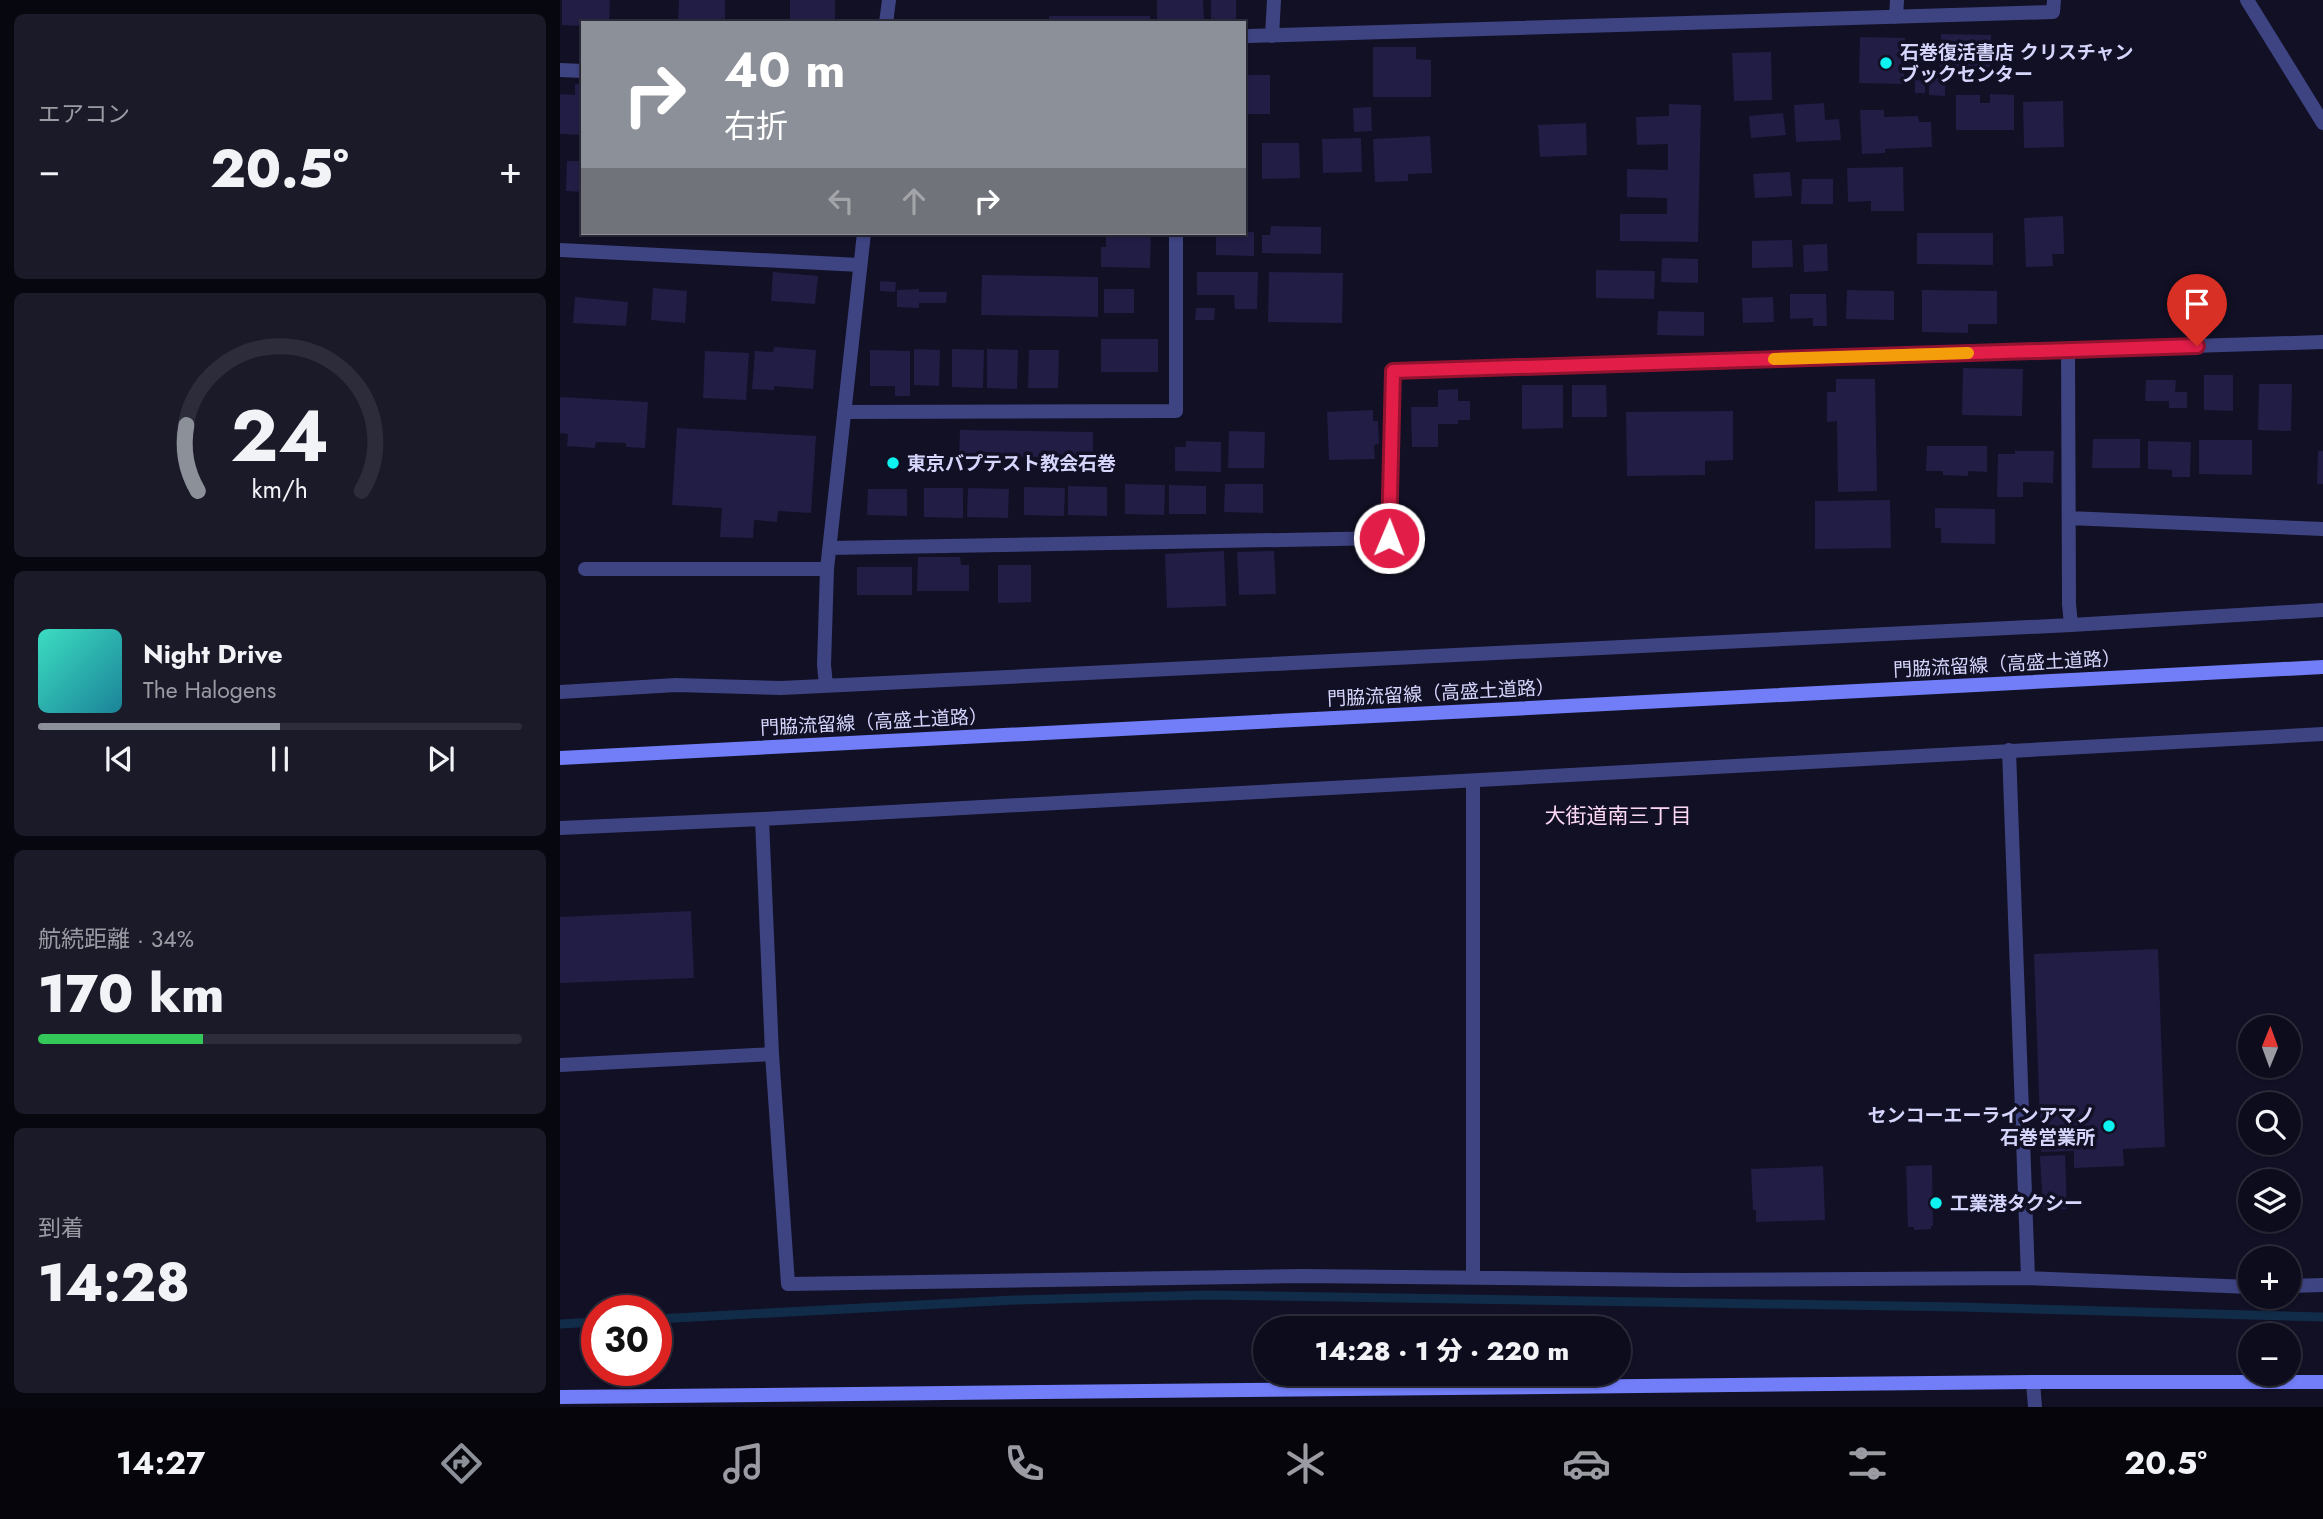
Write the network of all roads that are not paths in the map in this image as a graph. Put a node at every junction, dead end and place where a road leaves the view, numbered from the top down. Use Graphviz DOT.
graph roads {
  1 [pos="888,0"];
  2 [pos="1274,0"];
  3 [pos="1897,0"];
  4 [pos="2054,0"];
  5 [pos="2247,0"];
  6 [pos="1896,17"];
  7 [pos="886,21"];
  8 [pos="1249,36"];
  9 [pos="1272,36"];
  10 [pos="560,70"];
  11 [pos="581,71"];
  12 [pos="2323,123"];
  13 [pos="864,235"];
  14 [pos="1176,235"];
  15 [pos="560,250"];
  16 [pos="860,265"];
  17 [pos="2323,342"];
  18 [pos="2068,350"];
  19 [pos="844,412"];
  20 [pos="2069,519"];
  21 [pos="2323,529"];
  22 [pos="830,548"];
  23 [pos="584,569"];
  24 [pos="827,569"];
  25 [pos="2323,610"];
  26 [pos="2071,625"];
  27 [pos="2323,667"];
  28 [pos="826,685"];
  29 [pos="560,692"];
  30 [pos="2323,734"];
  31 [pos="2009,750"];
  32 [pos="560,758"];
  33 [pos="1473,781"];
  34 [pos="762,819"];
  35 [pos="560,828"];
  36 [pos="772,1054"];
  37 [pos="560,1065"];
  38 [pos="1473,1278"];
  39 [pos="2028,1278"];
  40 [pos="2323,1285"];
  41 [pos="2301,1286"];
  42 [pos="2238,1287"];
  43 [pos="2033,1382"];
  44 [pos="2323,1382"];
  45 [pos="560,1397"];
  46 [pos="2035,1407"];
  1 -- 7 [label="street"];
  2 -- 9 [label="street"];
  3 -- 6 [label="street"];
  4 -- 6 [label="street"];
  5 -- 12 [label="street"];
  6 -- 9 [label="street"];
  8 -- 9 [label="street"];
  10 -- 11 [label="street"];
  13 -- 16 [label="street"];
  14 -- 19 [label="street"];
  15 -- 16 [label="street"];
  16 -- 19 [label="street"];
  17 -- 18 [label="street"];
  18 -- 20 [label="street"];
  18 -- 22 [label="street"];
  19 -- 22 [label="street"];
  20 -- 21 [label="street"];
  20 -- 26 [label="street"];
  22 -- 24 [label="street"];
  23 -- 24 [label="street"];
  24 -- 28 [label="street"];
  25 -- 26 [label="street"];
  26 -- 28 [label="street"];
  27 -- 32 [label="main road, 門脇流留線（高盛土道路）"];
  28 -- 29 [label="street"];
  30 -- 31 [label="street"];
  31 -- 33 [label="street"];
  31 -- 39 [label="street"];
  33 -- 34 [label="street"];
  33 -- 38 [label="street"];
  34 -- 35 [label="street"];
  34 -- 36 [label="street"];
  36 -- 37 [label="street"];
  36 -- 38 [label="street"];
  38 -- 39 [label="street"];
  39 -- 42 [label="street"];
  40 -- 41 [label="street"];
  43 -- 44 [label="main road"];
  43 -- 45 [label="main road"];
  43 -- 46 [label="street"];
}
